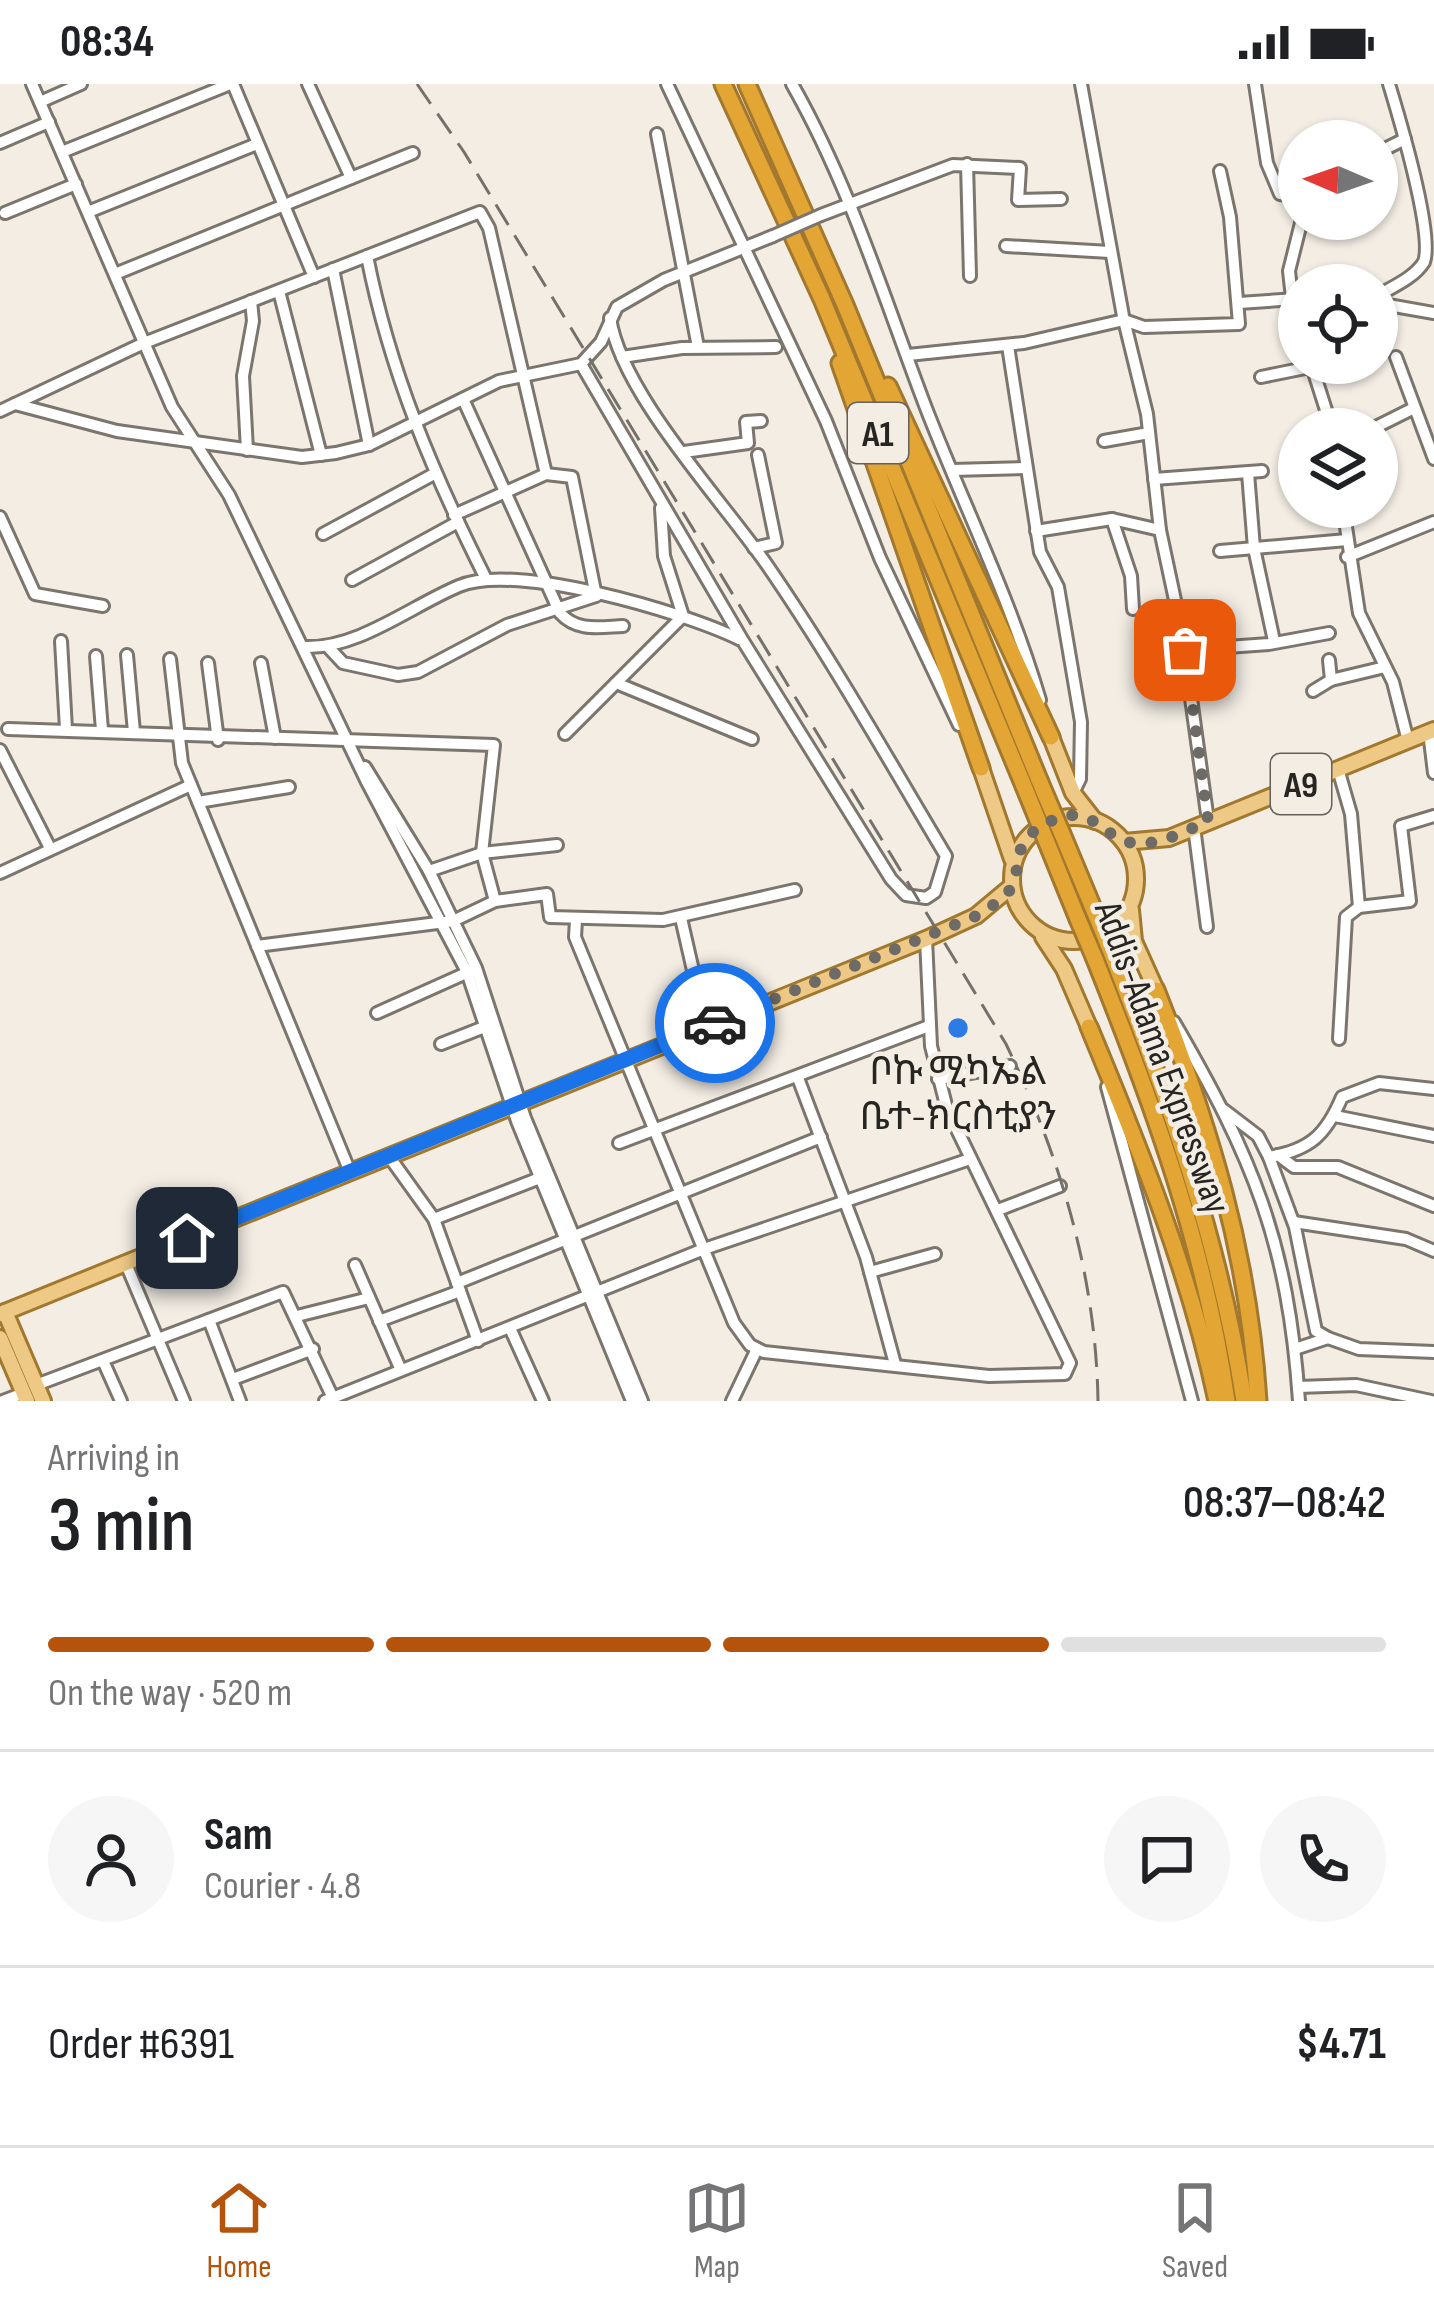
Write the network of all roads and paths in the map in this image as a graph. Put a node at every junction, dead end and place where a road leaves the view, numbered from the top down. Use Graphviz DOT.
graph roads {
  1 [pos="32,84"];
  2 [pos="81,84"];
  3 [pos="231,84"];
  4 [pos="308,84"];
  5 [pos="667,84"];
  6 [pos="723,84"];
  7 [pos="747,84"];
  8 [pos="792,84"];
  9 [pos="1081,84"];
  10 [pos="1255,84"];
  11 [pos="1389,84"];
  12 [pos="40,102"];
  13 [pos="49,122"];
  14 [pos="657,134"];
  15 [pos="1405,139"];
  16 [pos="0,142"];
  17 [pos="1398,142"];
  18 [pos="257,144"];
  19 [pos="62,152"];
  20 [pos="413,153"];
  21 [pos="967,164"];
  22 [pos="1220,171"];
  23 [pos="351,178"];
  24 [pos="76,184"];
  25 [pos="1278,189"];
  26 [pos="1060,199"];
  27 [pos="850,203"];
  28 [pos="283,207"];
  29 [pos="88,212"];
  30 [pos="5,213"];
  31 [pos="1006,246"];
  32 [pos="742,248"];
  33 [pos="1110,252"];
  34 [pos="368,256"];
  35 [pos="333,269"];
  36 [pos="686,271"];
  37 [pos="115,274"];
  38 [pos="970,275"];
  39 [pos="314,277"];
  40 [pos="1398,282"];
  41 [pos="279,291"];
  42 [pos="1278,300"];
  43 [pos="251,302"];
  44 [pos="1240,303"];
  45 [pos="1398,304"];
  46 [pos="845,305"];
  47 [pos="1434,313"];
  48 [pos="829,314"];
  49 [pos="610,318"];
  50 [pos="1124,320"];
  51 [pos="144,343"];
  52 [pos="1008,346"];
  53 [pos="698,347"];
  54 [pos="776,347"];
  55 [pos="908,355"];
  56 [pos="622,357"];
  57 [pos="1398,363"];
  58 [pos="581,364"];
  59 [pos="1278,373"];
  60 [pos="520,374"];
  61 [pos="1261,377"];
  62 [pos="464,399"];
  63 [pos="14,404"];
  64 [pos="1414,408"];
  65 [pos="0,411"];
  66 [pos="1398,416"];
  67 [pos="761,421"];
  68 [pos="412,424"];
  69 [pos="1150,433"];
  70 [pos="193,439"];
  71 [pos="1104,441"];
  72 [pos="369,445"];
  73 [pos="247,450"];
  74 [pos="684,452"];
  75 [pos="321,455"];
  76 [pos="758,455"];
  77 [pos="1434,459"];
  78 [pos="1026,468"];
  79 [pos="952,470"];
  80 [pos="1262,471"];
  81 [pos="434,473"];
  82 [pos="1248,473"];
  83 [pos="546,474"];
  84 [pos="1154,479"];
  85 [pos="504,494"];
  86 [pos="659,498"];
  87 [pos="0,517"];
  88 [pos="456,518"];
  89 [pos="1112,519"];
  90 [pos="1434,522"];
  91 [pos="1346,528"];
  92 [pos="1160,530"];
  93 [pos="1036,531"];
  94 [pos="323,534"];
  95 [pos="1347,540"];
  96 [pos="754,548"];
  97 [pos="1254,548"];
  98 [pos="1220,551"];
  99 [pos="1347,557"];
  100 [pos="486,579"];
  101 [pos="352,580"];
  102 [pos="544,583"];
  103 [pos="596,596"];
  104 [pos="104,606"];
  105 [pos="556,606"];
  106 [pos="1132,609"];
  107 [pos="683,616"];
  108 [pos="623,626"];
  109 [pos="1329,633"];
  110 [pos="61,640"];
  111 [pos="742,641"];
  112 [pos="1274,641"];
  113 [pos="304,647"];
  114 [pos="329,648"];
  115 [pos="1185,650"];
  116 [pos="127,655"];
  117 [pos="96,656"];
  118 [pos="170,659"];
  119 [pos="1329,660"];
  120 [pos="208,663"];
  121 [pos="261,663"];
  122 [pos="1384,667"];
  123 [pos="1331,680"];
  124 [pos="616,683"];
  125 [pos="1312,691"];
  126 [pos="8,729"];
  127 [pos="66,729"];
  128 [pos="102,730"];
  129 [pos="1432,731"];
  130 [pos="134,733"];
  131 [pos="565,734"];
  132 [pos="177,737"];
  133 [pos="1051,737"];
  134 [pos="275,738"];
  135 [pos="752,739"];
  136 [pos="218,740"];
  137 [pos="349,740"];
  138 [pos="1408,740"];
  139 [pos="0,750"];
  140 [pos="358,760"];
  141 [pos="981,768"];
  142 [pos="1339,769"];
  143 [pos="1434,773"];
  144 [pos="1032,783"];
  145 [pos="190,785"];
  146 [pos="289,787"];
  147 [pos="1073,793"];
  148 [pos="198,802"];
  149 [pos="1434,816"];
  150 [pos="1095,821"];
  151 [pos="1201,824"];
  152 [pos="1169,838"];
  153 [pos="1124,842"];
  154 [pos="557,845"];
  155 [pos="50,848"];
  156 [pos="482,854"];
  157 [pos="1012,867"];
  158 [pos="429,871"];
  159 [pos="0,872"];
  160 [pos="1136,878"];
  161 [pos="1012,886"];
  162 [pos="795,890"];
  163 [pos="495,901"];
  164 [pos="1132,902"];
  165 [pos="1359,907"];
  166 [pos="976,916"];
  167 [pos="681,918"];
  168 [pos="576,920"];
  169 [pos="448,922"];
  170 [pos="1030,924"];
  171 [pos="1207,927"];
  172 [pos="926,939"];
  173 [pos="257,946"];
  174 [pos="1103,956"];
  175 [pos="471,970"];
  176 [pos="1156,990"];
  177 [pos="377,1013"];
  178 [pos="491,1024"];
  179 [pos="929,1026"];
  180 [pos="706,1027"];
  181 [pos="1089,1027"];
  182 [pos="1340,1039"];
  183 [pos="441,1044"];
  184 [pos="622,1060"];
  185 [pos="1010,1066"];
  186 [pos="798,1078"];
  187 [pos="938,1078"];
  188 [pos="1434,1089"];
  189 [pos="516,1102"];
  190 [pos="1223,1110"];
  191 [pos="1335,1116"];
  192 [pos="653,1130"];
  193 [pos="1434,1136"];
  194 [pos="821,1137"];
  195 [pos="620,1143"];
  196 [pos="388,1155"];
  197 [pos="1274,1156"];
  198 [pos="970,1159"];
  199 [pos="350,1172"];
  200 [pos="544,1177"];
  201 [pos="1060,1186"];
  202 [pos="680,1190"];
  203 [pos="842,1198"];
  204 [pos="1434,1206"];
  205 [pos="998,1210"];
  206 [pos="434,1219"];
  207 [pos="1294,1222"];
  208 [pos="568,1235"];
  209 [pos="704,1249"];
  210 [pos="1434,1251"];
  211 [pos="935,1254"];
  212 [pos="126,1264"];
  213 [pos="355,1265"];
  214 [pos="871,1272"];
  215 [pos="458,1287"];
  216 [pos="592,1292"];
  217 [pos="369,1298"];
  218 [pos="2,1309"];
  219 [pos="298,1316"];
  220 [pos="209,1320"];
  221 [pos="379,1321"];
  222 [pos="510,1328"];
  223 [pos="0,1338"];
  224 [pos="1328,1338"];
  225 [pos="158,1341"];
  226 [pos="478,1341"];
  227 [pos="313,1349"];
  228 [pos="758,1349"];
  229 [pos="1295,1349"];
  230 [pos="1434,1352"];
  231 [pos="104,1363"];
  232 [pos="895,1364"];
  233 [pos="400,1368"];
  234 [pos="233,1379"];
  235 [pos="1298,1387"];
  236 [pos="29,1393"];
  237 [pos="329,1399"];
  238 [pos="3,1401"];
  239 [pos="43,1401"];
  240 [pos="121,1401"];
  241 [pos="184,1401"];
  242 [pos="241,1401"];
  243 [pos="543,1401"];
  244 [pos="632,1401"];
  245 [pos="642,1401"];
  246 [pos="732,1401"];
  247 [pos="1192,1401"];
  248 [pos="1216,1401"];
  249 [pos="1228,1401"];
  250 [pos="1244,1401"];
  251 [pos="1258,1401"];
  252 [pos="1299,1401"];
  253 [pos="1430,1401"];
  1 -- 12 [label="street"];
  2 -- 12 [label="street"];
  3 -- 18 [label="street"];
  3 -- 19 [label="street"];
  4 -- 23 [label="street"];
  5 -- 32 [label="street"];
  6 -- 48 [label="highway, Addis-Adama Expressway / A1"];
  7 -- 46 [label="highway, Addis-Adama Expressway / A1"];
  8 -- 27 [label="street"];
  9 -- 33 [label="street"];
  10 -- 25 [label="street"];
  11 -- 15 [label="street"];
  12 -- 13 [label="street"];
  13 -- 16 [label="street"];
  13 -- 19 [label="street"];
  14 -- 36 [label="street"];
  15 -- 17 [label="street"];
  15 -- 40 [label="street"];
  18 -- 28 [label="street"];
  18 -- 29 [label="street"];
  19 -- 24 [label="street"];
  20 -- 23 [label="street"];
  21 -- 26 [label="street"];
  21 -- 27 [label="street"];
  21 -- 38 [label="street"];
  22 -- 44 [label="street"];
  23 -- 28 [label="street"];
  24 -- 29 [label="street"];
  24 -- 30 [label="street"];
  27 -- 32 [label="street, bridge"];
  27 -- 55 [label="street"];
  28 -- 37 [label="street"];
  28 -- 39 [label="street"];
  29 -- 37 [label="street"];
  31 -- 33 [label="street"];
  32 -- 36 [label="street"];
  32 -- 141 [label="street"];
  33 -- 50 [label="street"];
  34 -- 35 [label="street"];
  34 -- 60 [label="street"];
  34 -- 68 [label="street"];
  35 -- 39 [label="street"];
  35 -- 72 [label="street"];
  36 -- 49 [label="street"];
  36 -- 53 [label="street"];
  37 -- 51 [label="street"];
  39 -- 41 [label="street"];
  41 -- 43 [label="street"];
  41 -- 75 [label="street"];
  42 -- 44 [label="street"];
  43 -- 51 [label="street"];
  43 -- 73 [label="street"];
  44 -- 50 [label="street"];
  45 -- 47 [label="street"];
  46 -- 133 [label="highway"];
  46 -- 144 [label="highway, Addis-Adama Expressway / A1"];
  48 -- 141 [label="highway"];
  48 -- 144 [label="highway, Addis-Adama Expressway / A1"];
  49 -- 56 [label="street"];
  49 -- 58 [label="street"];
  50 -- 52 [label="street"];
  50 -- 69 [label="street"];
  51 -- 63 [label="street"];
  51 -- 70 [label="street"];
  52 -- 55 [label="street"];
  52 -- 78 [label="street"];
  53 -- 54 [label="street"];
  53 -- 56 [label="street"];
  55 -- 79 [label="street"];
  56 -- 74 [label="street"];
  57 -- 64 [label="street"];
  58 -- 60 [label="street"];
  58 -- 86 [label="street"];
  59 -- 61 [label="street"];
  60 -- 62 [label="street"];
  60 -- 83 [label="street"];
  62 -- 68 [label="street"];
  62 -- 85 [label="street"];
  63 -- 65 [label="street"];
  63 -- 70 [label="street"];
  64 -- 66 [label="street"];
  64 -- 77 [label="street"];
  67 -- 74 [label="street"];
  68 -- 72 [label="street"];
  68 -- 81 [label="street"];
  69 -- 71 [label="street"];
  69 -- 84 [label="street"];
  70 -- 73 [label="street"];
  70 -- 113 [label="street"];
  72 -- 75 [label="street"];
  73 -- 75 [label="street"];
  74 -- 96 [label="street"];
  76 -- 96 [label="street"];
  78 -- 79 [label="street"];
  78 -- 93 [label="street"];
  79 -- 133 [label="street"];
  80 -- 82 [label="street"];
  81 -- 88 [label="street"];
  81 -- 94 [label="street"];
  82 -- 84 [label="street"];
  82 -- 97 [label="street"];
  83 -- 85 [label="street"];
  83 -- 103 [label="street"];
  84 -- 92 [label="street"];
  85 -- 88 [label="street"];
  85 -- 102 [label="street"];
  86 -- 107 [label="street"];
  86 -- 111 [label="street"];
  87 -- 104 [label="street"];
  88 -- 100 [label="street"];
  88 -- 101 [label="street"];
  89 -- 92 [label="street"];
  89 -- 93 [label="street"];
  89 -- 106 [label="street"];
  90 -- 99 [label="street"];
  91 -- 95 [label="street"];
  92 -- 115 [label="street"];
  93 -- 147 [label="street"];
  95 -- 97 [label="street"];
  95 -- 99 [label="street"];
  96 -- 111 [label="street"];
  97 -- 98 [label="street"];
  97 -- 112 [label="street"];
  99 -- 122 [label="street"];
  100 -- 102 [label="street"];
  100 -- 114 [label="street"];
  102 -- 103 [label="street"];
  102 -- 105 [label="street"];
  103 -- 105 [label="street"];
  103 -- 107 [label="street"];
  105 -- 108 [label="street"];
  105 -- 114 [label="street"];
  107 -- 111 [label="street"];
  107 -- 124 [label="street"];
  109 -- 112 [label="street"];
  110 -- 127 [label="street"];
  112 -- 115 [label="street"];
  113 -- 114 [label="street"];
  113 -- 137 [label="street"];
  115 -- 151 [label="street"];
  116 -- 130 [label="street"];
  117 -- 128 [label="street"];
  118 -- 132 [label="street"];
  119 -- 123 [label="street"];
  120 -- 136 [label="street"];
  121 -- 134 [label="street"];
  122 -- 123 [label="street"];
  122 -- 138 [label="street"];
  123 -- 125 [label="street"];
  124 -- 131 [label="street"];
  124 -- 135 [label="street"];
  126 -- 127 [label="street"];
  127 -- 128 [label="street"];
  128 -- 130 [label="street"];
  129 -- 138 [label="main road, A9"];
  129 -- 143 [label="street"];
  130 -- 132 [label="street"];
  132 -- 136 [label="street"];
  132 -- 145 [label="street"];
  133 -- 147 [label="main road"];
  134 -- 136 [label="street"];
  134 -- 137 [label="street"];
  137 -- 140 [label="street"];
  137 -- 156 [label="street"];
  138 -- 142 [label="main road, A9"];
  139 -- 155 [label="street"];
  140 -- 158 [label="street"];
  140 -- 169 [label="street"];
  141 -- 157 [label="main road"];
  142 -- 151 [label="main road, A9"];
  142 -- 165 [label="street"];
  144 -- 174 [label="highway, Addis-Adama Expressway / A1, bridge"];
  145 -- 148 [label="street"];
  145 -- 155 [label="street"];
  146 -- 148 [label="street"];
  147 -- 150 [label="main road"];
  148 -- 173 [label="street"];
  149 -- 165 [label="street"];
  150 -- 153 [label="main road"];
  150 -- 157 [label="main road"];
  151 -- 152 [label="main road, A9"];
  151 -- 171 [label="street"];
  152 -- 153 [label="main road, A9"];
  152 -- 160 [label="main road, A9"];
  153 -- 160 [label="main road"];
  154 -- 156 [label="street"];
  155 -- 159 [label="street"];
  156 -- 158 [label="street"];
  156 -- 163 [label="street"];
  157 -- 161 [label="main road"];
  158 -- 169 [label="street"];
  160 -- 164 [label="main road"];
  161 -- 166 [label="main road"];
  161 -- 170 [label="main road"];
  162 -- 167 [label="street"];
  163 -- 168 [label="street"];
  163 -- 169 [label="street"];
  164 -- 170 [label="main road"];
  164 -- 176 [label="main road"];
  165 -- 182 [label="street"];
  166 -- 170 [label="main road"];
  166 -- 172 [label="main road"];
  167 -- 168 [label="street"];
  167 -- 180 [label="street"];
  168 -- 184 [label="street"];
  169 -- 173 [label="street"];
  169 -- 175 [label="street"];
  170 -- 181 [label="main road"];
  172 -- 179 [label="street"];
  172 -- 180 [label="main road"];
  173 -- 199 [label="street"];
  174 -- 249 [label="highway, Addis-Adama Expressway / A1"];
  174 -- 250 [label="highway, Addis-Adama Expressway / A1"];
  175 -- 177 [label="street"];
  175 -- 178 [label="street"];
  176 -- 190 [label="street"];
  176 -- 251 [label="highway"];
  178 -- 183 [label="street"];
  178 -- 189 [label="street"];
  179 -- 186 [label="street"];
  179 -- 187 [label="street"];
  180 -- 184 [label="main road"];
  181 -- 247 [label="street"];
  181 -- 248 [label="highway"];
  184 -- 189 [label="main road"];
  184 -- 192 [label="street"];
  185 -- 187 [label="street"];
  186 -- 192 [label="street"];
  186 -- 194 [label="street"];
  187 -- 198 [label="street"];
  188 -- 191 [label="street"];
  189 -- 196 [label="main road"];
  189 -- 200 [label="street"];
  190 -- 197 [label="street"];
  190 -- 229 [label="street"];
  191 -- 193 [label="street"];
  191 -- 197 [label="street"];
  192 -- 195 [label="street"];
  192 -- 202 [label="street"];
  194 -- 202 [label="street"];
  194 -- 203 [label="street"];
  196 -- 199 [label="main road"];
  196 -- 206 [label="street"];
  197 -- 204 [label="street"];
  197 -- 207 [label="street"];
  198 -- 203 [label="street"];
  198 -- 205 [label="street"];
  199 -- 212 [label="main road"];
  200 -- 206 [label="street"];
  200 -- 208 [label="street"];
  201 -- 205 [label="street"];
  202 -- 208 [label="street"];
  202 -- 209 [label="street"];
  203 -- 209 [label="street"];
  203 -- 214 [label="street"];
  205 -- 232 [label="street"];
  206 -- 215 [label="street"];
  207 -- 210 [label="street"];
  207 -- 224 [label="street"];
  208 -- 215 [label="street"];
  208 -- 216 [label="street"];
  209 -- 216 [label="street"];
  209 -- 228 [label="street"];
  211 -- 214 [label="street"];
  212 -- 218 [label="main road"];
  212 -- 225 [label="street"];
  213 -- 217 [label="street"];
  214 -- 232 [label="street"];
  215 -- 221 [label="street"];
  215 -- 226 [label="street"];
  216 -- 222 [label="street"];
  216 -- 244 [label="street"];
  216 -- 245 [label="street"];
  217 -- 219 [label="street"];
  217 -- 221 [label="street"];
  218 -- 236 [label="main road"];
  219 -- 220 [label="street"];
  219 -- 227 [label="street"];
  220 -- 225 [label="street"];
  220 -- 234 [label="street"];
  221 -- 233 [label="street"];
  222 -- 226 [label="street"];
  222 -- 243 [label="street"];
  223 -- 236 [label="main road"];
  224 -- 229 [label="street"];
  224 -- 230 [label="street"];
  225 -- 231 [label="street"];
  225 -- 241 [label="street"];
  226 -- 233 [label="street"];
  227 -- 234 [label="street"];
  227 -- 237 [label="street"];
  228 -- 232 [label="street"];
  228 -- 246 [label="street"];
  229 -- 235 [label="street"];
  231 -- 236 [label="street"];
  231 -- 240 [label="street"];
  233 -- 237 [label="street"];
  234 -- 242 [label="street"];
  235 -- 252 [label="street"];
  235 -- 253 [label="street"];
  236 -- 238 [label="street"];
  236 -- 239 [label="main road"];
}
